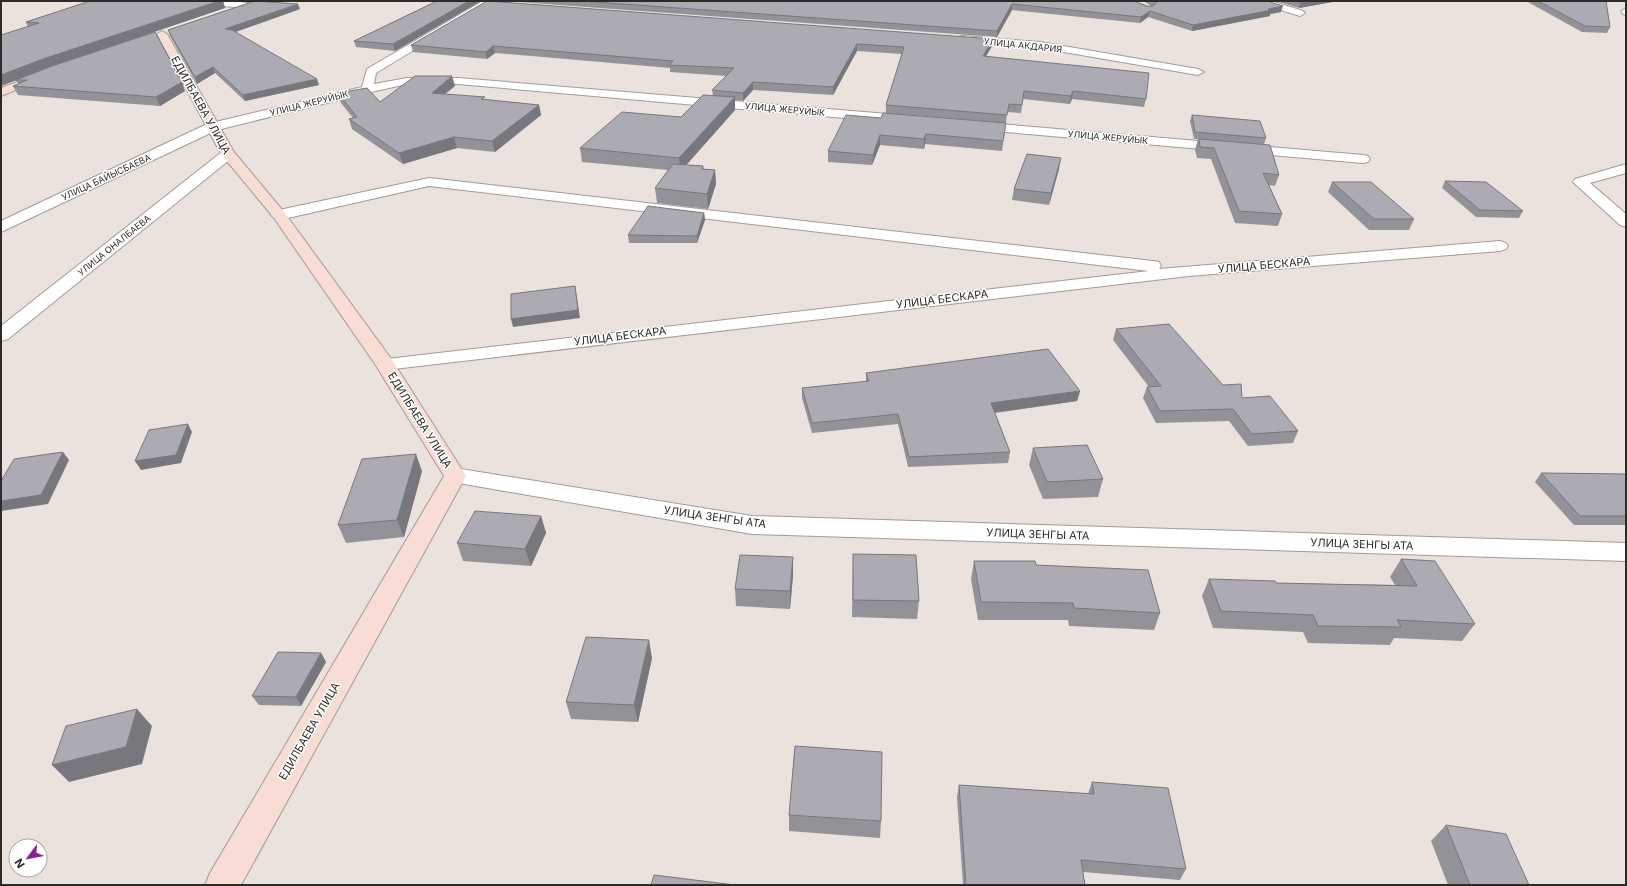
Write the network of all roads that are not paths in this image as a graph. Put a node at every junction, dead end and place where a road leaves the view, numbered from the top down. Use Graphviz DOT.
graph roads {
  1 [pos="195,1"];
  2 [pos="259,1"];
  3 [pos="1261,1"];
  4 [pos="489,2"];
  5 [pos="503,4"];
  6 [pos="249,5"];
  7 [pos="1300,13"];
  8 [pos="220,14"];
  9 [pos="162,34"];
  10 [pos="953,38"];
  11 [pos="52,71"];
  12 [pos="1198,72"];
  13 [pos="367,89"];
  14 [pos="1,92"];
  15 [pos="926,121"];
  16 [pos="966,125"];
  17 [pos="212,127"];
  18 [pos="228,154"];
  19 [pos="1363,159"];
  20 [pos="1626,168"];
  21 [pos="279,215"];
  22 [pos="1626,222"];
  23 [pos="1,227"];
  24 [pos="1500,246"];
  25 [pos="1189,271"];
  26 [pos="1,335"];
  27 [pos="385,364"];
  28 [pos="455,476"];
  29 [pos="1626,552"];
  30 [pos="222,885"];
  1 -- 6 [label="street"];
  2 -- 6 [label="street"];
  3 -- 7 [label="street"];
  4 -- 5 [label="street"];
  4 -- 13 [label="street"];
  6 -- 8 [label="street"];
  9 -- 17 [label="street, ЕДИЛБАЕВА УЛИЦА"];
  10 -- 12 [label="street, УЛИЦА АКДАРИЯ"];
  11 -- 14 [label="street"];
  13 -- 15 [label="street, УЛИЦА ЖЕРУЙЫК"];
  13 -- 17 [label="street, УЛИЦА ЖЕРУЙЫК"];
  16 -- 19 [label="street, УЛИЦА ЖЕРУЙЫК"];
  17 -- 18 [label="street, ЕДИЛБАЕВА УЛИЦА"];
  17 -- 23 [label="street, УЛИЦА БАЙЫСБАЕВА"];
  18 -- 21 [label="street, ЕДИЛБАЕВА УЛИЦА"];
  18 -- 26 [label="street, УЛИЦА ОНАЛБАЕВА"];
  20 -- 22 [label="street"];
  21 -- 25 [label="street"];
  21 -- 27 [label="street, ЕДИЛБАЕВА УЛИЦА"];
  24 -- 25 [label="street, УЛИЦА БЕСКАРА"];
  25 -- 27 [label="street, УЛИЦА БЕСКАРА"];
  27 -- 28 [label="street, ЕДИЛБАЕВА УЛИЦА"];
  28 -- 29 [label="street, УЛИЦА ЗЕНГЫ АТА"];
  28 -- 30 [label="street, ЕДИЛБАЕВА УЛИЦА"];
}
